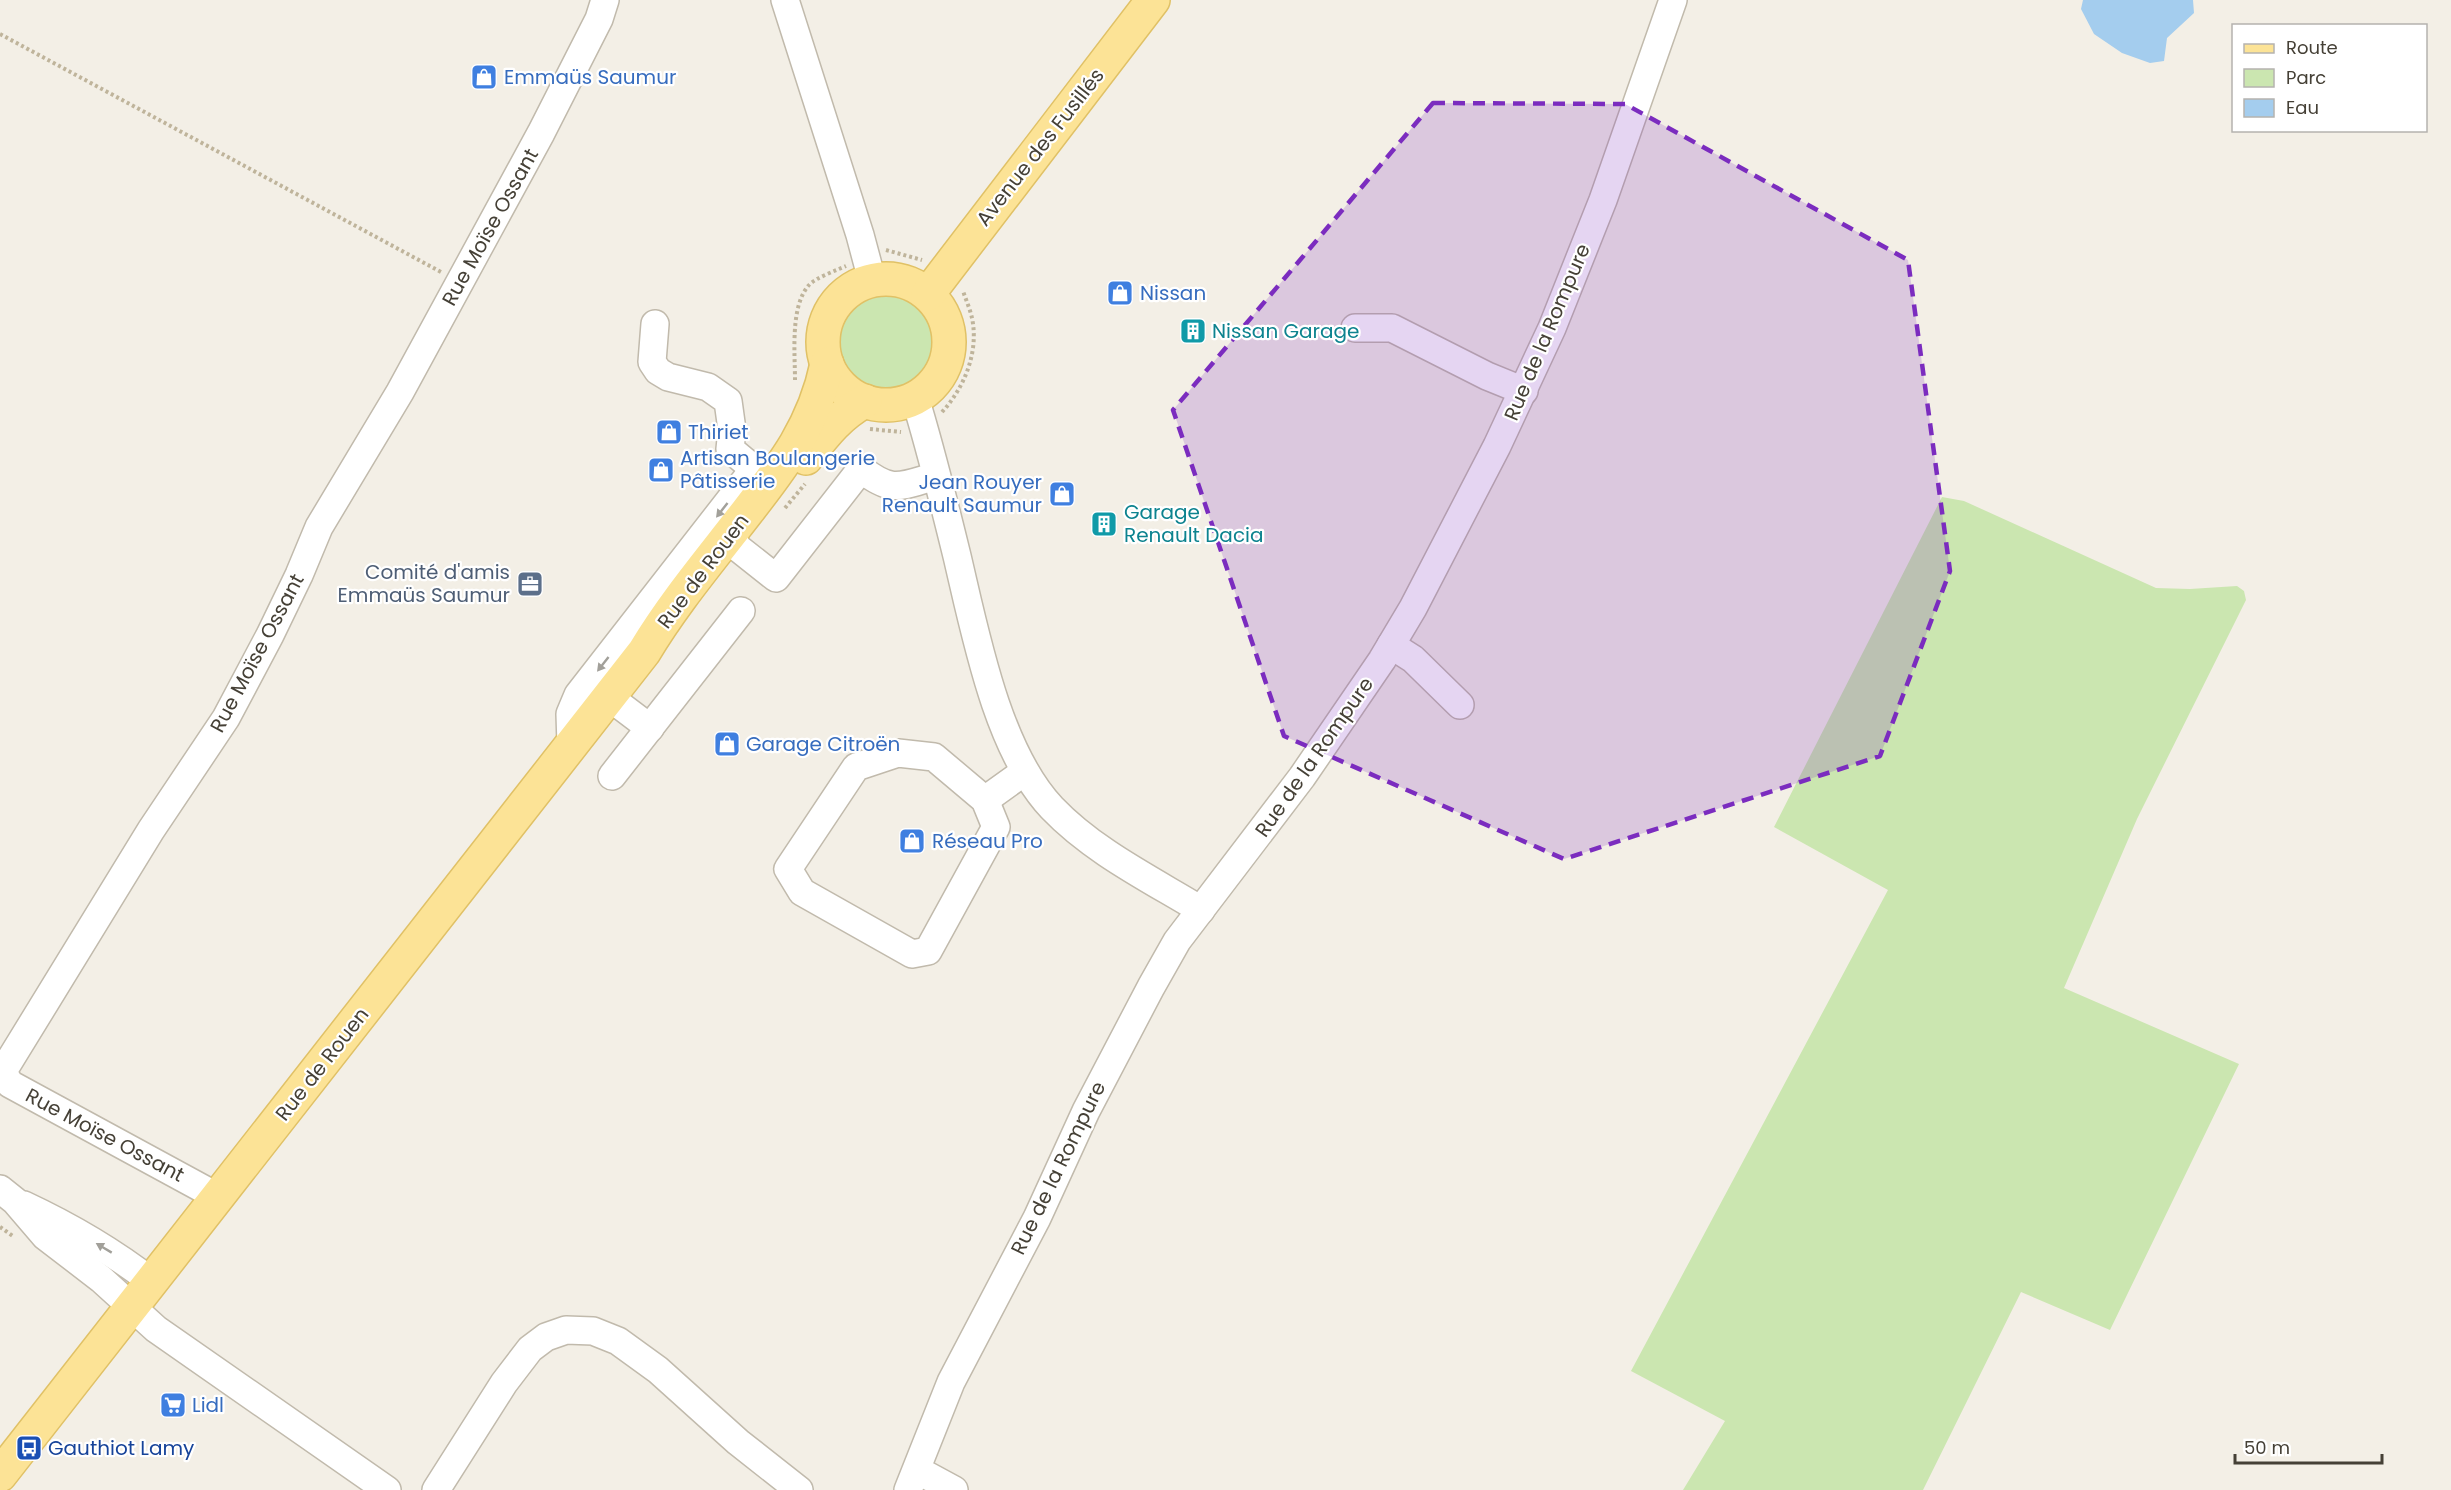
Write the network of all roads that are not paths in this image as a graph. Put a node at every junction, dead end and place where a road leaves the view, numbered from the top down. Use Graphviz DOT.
graph roads {
  1 [pos="605,0"];
  2 [pos="784,0"];
  3 [pos="1153,0"];
  4 [pos="1673,0"];
  5 [pos="869,268"];
  6 [pos="936,284"];
  7 [pos="655,324"];
  8 [pos="1355,328"];
  9 [pos="827,364"];
  10 [pos="1524,391"];
  11 [pos="865,401"];
  12 [pos="827,411"];
  13 [pos="919,412"];
  14 [pos="768,468"];
  15 [pos="936,476"];
  16 [pos="734,541"];
  17 [pos="741,611"];
  18 [pos="1391,645"];
  19 [pos="609,697"];
  20 [pos="1460,705"];
  21 [pos="650,728"];
  22 [pos="571,746"];
  23 [pos="1024,772"];
  24 [pos="612,776"];
  25 [pos="985,801"];
  26 [pos="1201,910"];
  27 [pos="7,1195"];
  28 [pos="218,1197"];
  29 [pos="152,1282"];
  30 [pos="131,1308"];
  31 [pos="0,1475"];
  32 [pos="913,1480"];
  33 [pos="387,1490"];
  34 [pos="436,1490"];
  35 [pos="799,1490"];
  36 [pos="954,1490"];
  1 -- 28 [label="street, Rue Moïse Ossant"];
  2 -- 5 [label="street"];
  3 -- 6 [label="main road, Avenue des Fusillés"];
  4 -- 10 [label="street, Rue de la Rompure"];
  5 -- 6 [label="main road"];
  5 -- 9 [label="main road"];
  6 -- 13 [label="main road"];
  7 -- 14 [label="street"];
  8 -- 10 [label="street"];
  9 -- 11 [label="main road"];
  9 -- 12 [label="main road, Rue de Rouen"];
  10 -- 18 [label="street, Rue de la Rompure"];
  11 -- 12 [label="main road, Rue de Rouen"];
  11 -- 13 [label="main road"];
  12 -- 14 [label="main road, Rue de Rouen"];
  12 -- 16 [label="main road, Rue de Rouen"];
  13 -- 15 [label="street"];
  14 -- 16 [label="main road, Rue de Rouen"];
  14 -- 22 [label="street, one-way"];
  15 -- 16 [label="street"];
  15 -- 23 [label="street"];
  16 -- 19 [label="main road, Rue de Rouen"];
  17 -- 21 [label="street"];
  18 -- 20 [label="street"];
  18 -- 26 [label="street, Rue de la Rompure"];
  19 -- 21 [label="street"];
  19 -- 22 [label="main road, Rue de Rouen"];
  21 -- 24 [label="street"];
  22 -- 28 [label="main road, Rue de Rouen"];
  23 -- 25 [label="street"];
  23 -- 26 [label="street"];
  25 -- 25 [label="street"];
  26 -- 32 [label="street, Rue de la Rompure"];
  29 -- 27 [label="street, one-way"];
  27 -- 30 [label="street"];
  28 -- 29 [label="main road, Rue de Rouen"];
  29 -- 30 [label="main road, Rue de Rouen"];
  30 -- 31 [label="main road, Rue de Rouen"];
  30 -- 33 [label="street"];
  32 -- 36 [label="street"];
  34 -- 35 [label="street"];
}
